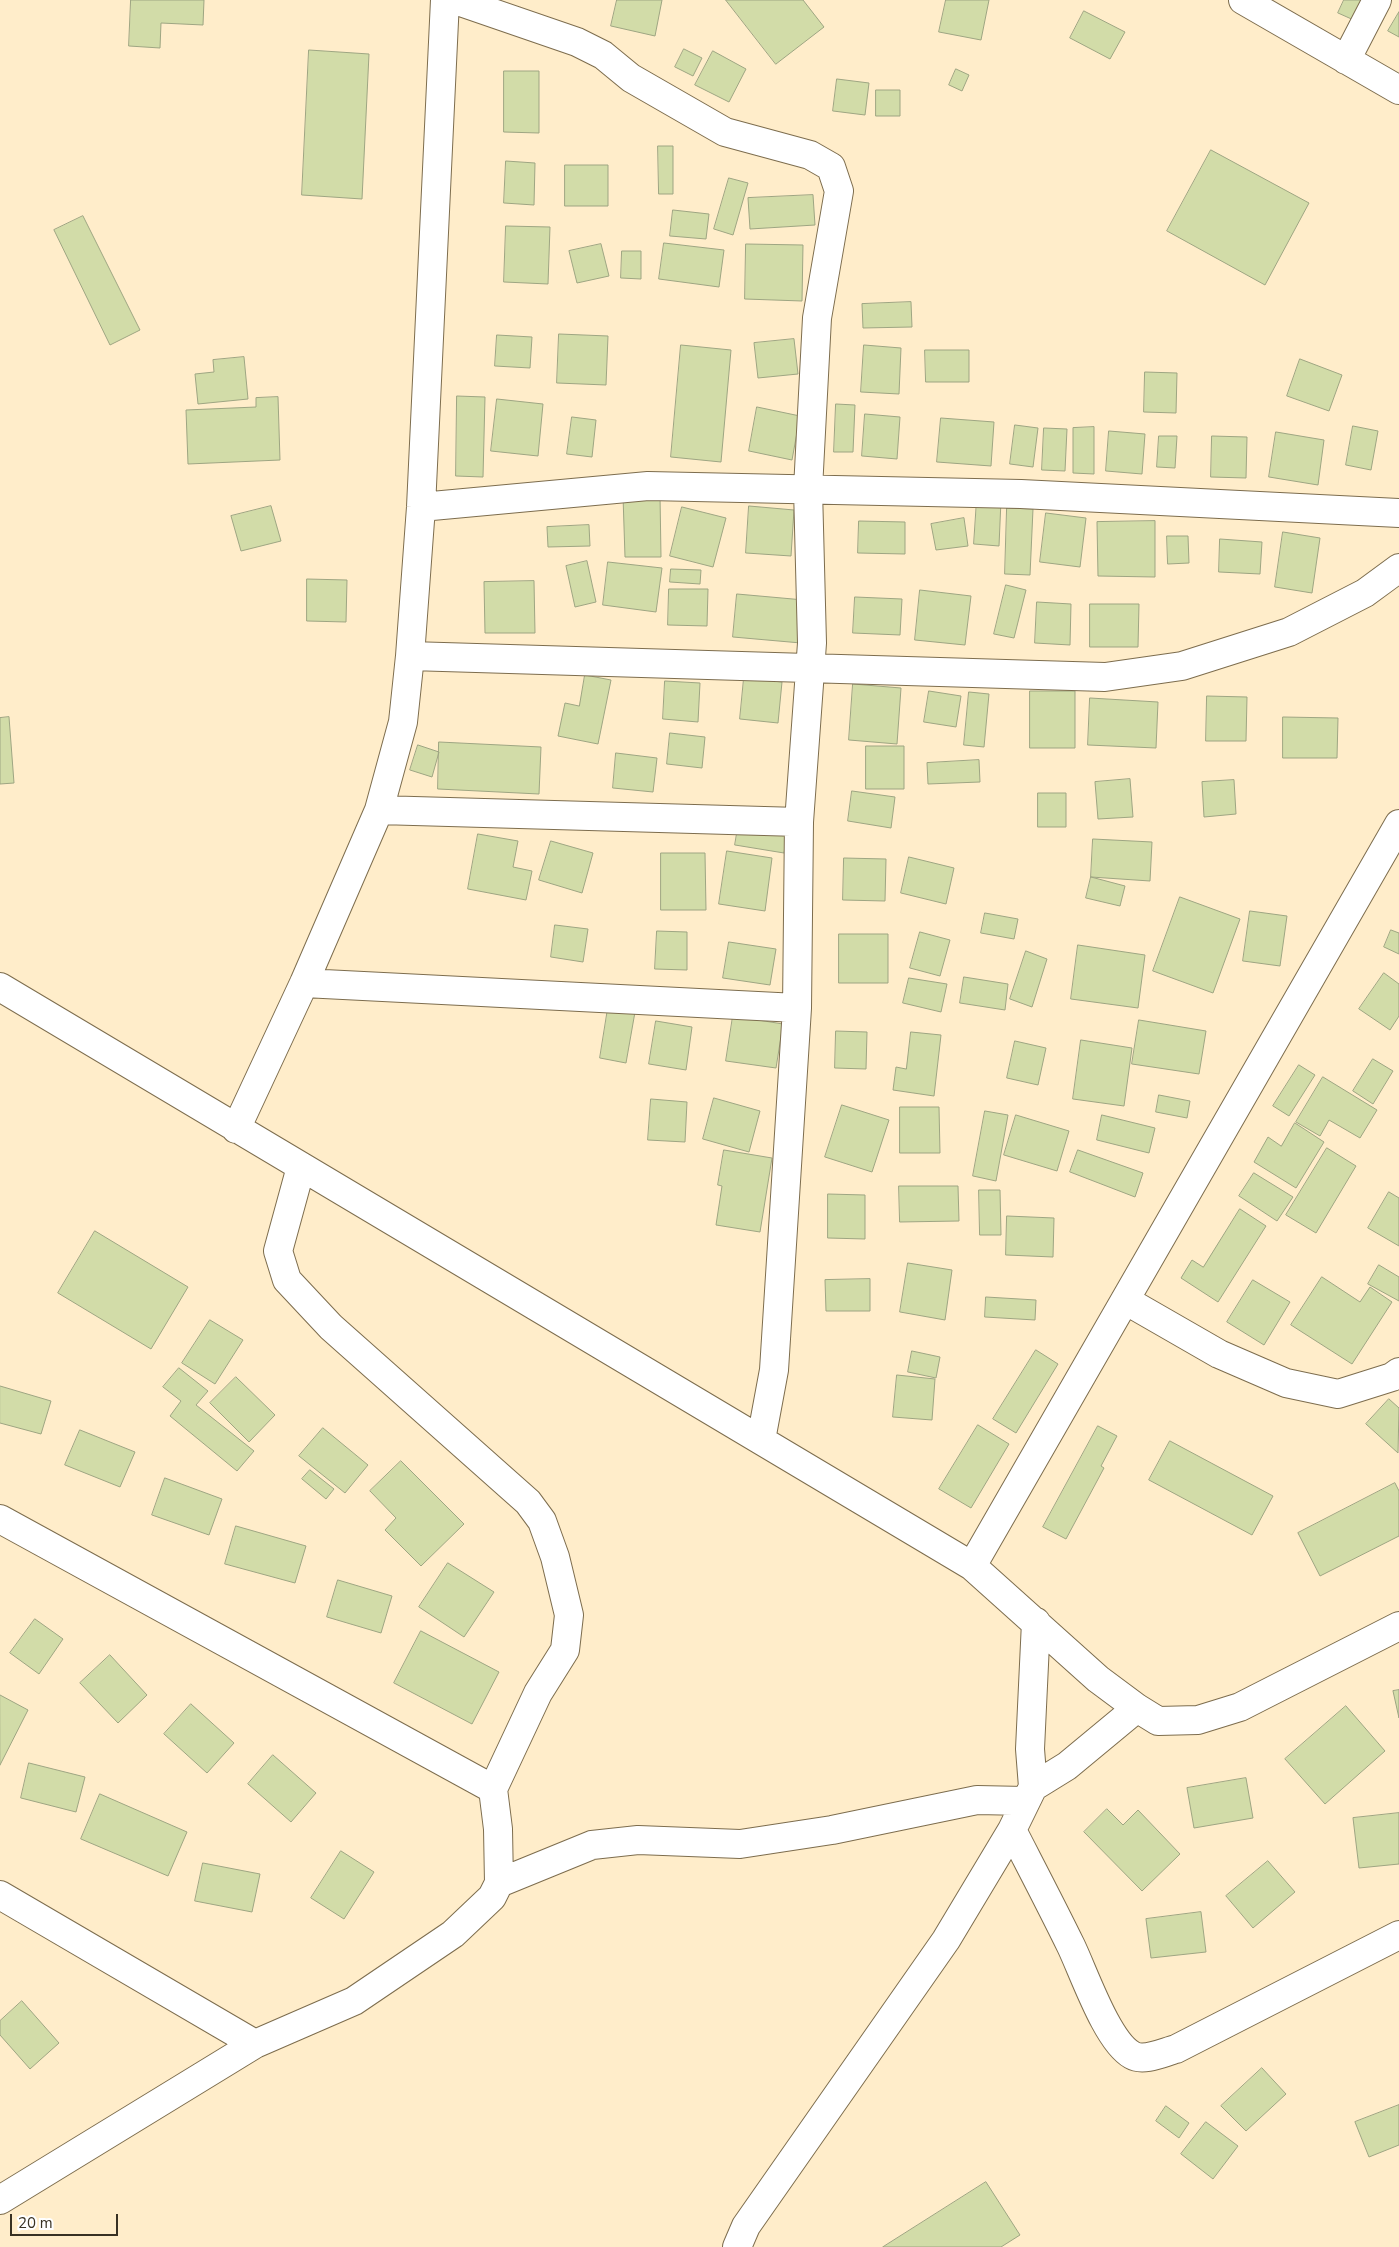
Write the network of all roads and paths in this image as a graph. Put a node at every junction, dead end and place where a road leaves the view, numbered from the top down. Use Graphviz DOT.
graph roads {
  1 [pos="445,0"];
  2 [pos="455,0"];
  3 [pos="1243,0"];
  4 [pos="1377,0"];
  5 [pos="1346,60"];
  6 [pos="1399,90"];
  7 [pos="808,489"];
  8 [pos="421,507"];
  9 [pos="1399,513"];
  10 [pos="1399,568"];
  11 [pos="410,656"];
  12 [pos="812,669"];
  13 [pos="379,810"];
  14 [pos="799,822"];
  15 [pos="1399,824"];
  16 [pos="304,983"];
  17 [pos="0,987"];
  18 [pos="797,1008"];
  19 [pos="236,1129"];
  20 [pos="301,1168"];
  21 [pos="1126,1300"];
  22 [pos="1399,1372"];
  23 [pos="761,1440"];
  24 [pos="0,1519"];
  25 [pos="972,1566"];
  26 [pos="1036,1622"];
  27 [pos="1399,1626"];
  28 [pos="1137,1708"];
  29 [pos="493,1789"];
  30 [pos="1029,1794"];
  31 [pos="1012,1830"];
  32 [pos="500,1883"];
  33 [pos="0,1895"];
  34 [pos="1399,1935"];
  35 [pos="255,2044"];
  36 [pos="0,2200"];
  37 [pos="737,2247"];
  1 -- 8 [label="street"];
  2 -- 7 [label="street"];
  3 -- 5 [label="street"];
  4 -- 5 [label="street"];
  5 -- 6 [label="street"];
  7 -- 8 [label="street"];
  7 -- 9 [label="street"];
  7 -- 12 [label="street"];
  8 -- 11 [label="street"];
  10 -- 12 [label="street"];
  11 -- 12 [label="street"];
  11 -- 13 [label="street"];
  12 -- 14 [label="street"];
  13 -- 14 [label="street"];
  13 -- 16 [label="street"];
  14 -- 18 [label="street"];
  15 -- 21 [label="street"];
  16 -- 18 [label="street"];
  16 -- 19 [label="street"];
  17 -- 19 [label="street"];
  18 -- 23 [label="street"];
  19 -- 20 [label="street"];
  20 -- 23 [label="street"];
  20 -- 29 [label="street"];
  21 -- 22 [label="street"];
  21 -- 25 [label="street"];
  23 -- 25 [label="street"];
  24 -- 29 [label="street"];
  25 -- 26 [label="street"];
  26 -- 28 [label="street"];
  26 -- 30 [label="street"];
  27 -- 28 [label="street"];
  28 -- 30 [label="street"];
  29 -- 32 [label="street"];
  30 -- 31 [label="street"];
  30 -- 32 [label="street"];
  31 -- 34 [label="street"];
  31 -- 37 [label="street"];
  32 -- 35 [label="street"];
  33 -- 35 [label="street"];
  35 -- 36 [label="street"];
}
